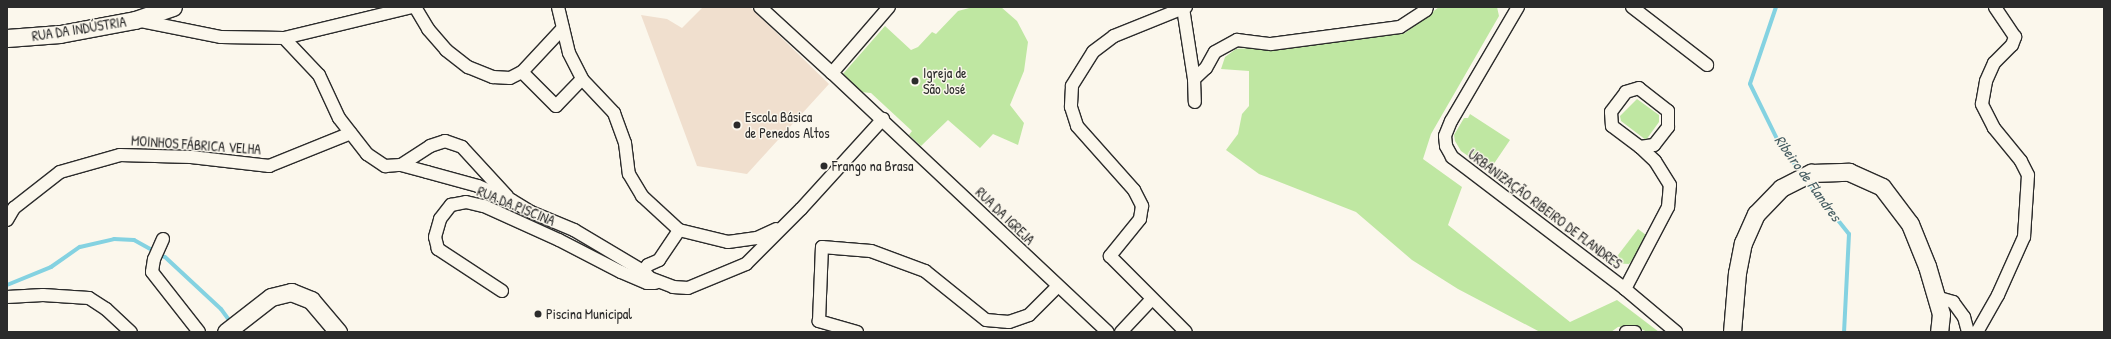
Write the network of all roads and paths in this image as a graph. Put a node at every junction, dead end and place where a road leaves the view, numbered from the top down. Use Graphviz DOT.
graph roads {
  1 [pos="173,7"];
  2 [pos="412,7"];
  3 [pos="415,7"];
  4 [pos="558,7"];
  5 [pos="760,7"];
  6 [pos="889,7"];
  7 [pos="1427,7"];
  8 [pos="1518,7"];
  9 [pos="1632,7"];
  10 [pos="1995,7"];
  11 [pos="1184,8"];
  12 [pos="375,11"];
  13 [pos="135,20"];
  14 [pos="563,28"];
  15 [pos="7,38"];
  16 [pos="284,38"];
  17 [pos="1707,65"];
  18 [pos="522,72"];
  19 [pos="832,73"];
  20 [pos="582,79"];
  21 [pos="1194,80"];
  22 [pos="1195,102"];
  23 [pos="883,119"];
  24 [pos="351,133"];
  25 [pos="1640,147"];
  26 [pos="400,166"];
  27 [pos="511,200"];
  28 [pos="7,220"];
  29 [pos="783,226"];
  30 [pos="679,230"];
  31 [pos="163,239"];
  32 [pos="643,271"];
  33 [pos="662,283"];
  34 [pos="1057,287"];
  35 [pos="1625,289"];
  36 [pos="502,291"];
  37 [pos="7,297"];
  38 [pos="1936,297"];
  39 [pos="1152,299"];
  40 [pos="821,327"];
  41 [pos="230,329"];
  42 [pos="1729,329"];
  43 [pos="131,332"];
  44 [pos="199,332"];
  45 [pos="338,332"];
  46 [pos="857,332"];
  47 [pos="1108,332"];
  48 [pos="1121,332"];
  49 [pos="1186,332"];
  50 [pos="1626,332"];
  51 [pos="1635,332"];
  52 [pos="1676,332"];
  53 [pos="1938,332"];
  54 [pos="1968,332"];
  55 [pos="1977,332"];
  1 -- 13 [label="main road, RUA DA INDÚSTRIA"];
  2 -- 12 [label="street"];
  3 -- 18 [label="street"];
  4 -- 14 [label="street"];
  5 -- 19 [label="street, RUA DA IGREJA"];
  6 -- 19 [label="street"];
  7 -- 21 [label="street"];
  8 -- 35 [label="street, URBANIZAÇÃO RIBEIRO DE FLANDRES"];
  9 -- 17 [label="street"];
  10 -- 55 [label="street"];
  11 -- 21 [label="street"];
  11 -- 39 [label="street"];
  12 -- 16 [label="street"];
  13 -- 15 [label="main road, RUA DA INDÚSTRIA"];
  13 -- 16 [label="street"];
  14 -- 18 [label="street"];
  14 -- 20 [label="street"];
  16 -- 24 [label="street"];
  18 -- 20 [label="street"];
  19 -- 23 [label="street, RUA DA IGREJA"];
  20 -- 30 [label="street"];
  21 -- 22 [label="street"];
  23 -- 29 [label="street"];
  23 -- 34 [label="street, RUA DA IGREJA"];
  24 -- 26 [label="street"];
  24 -- 28 [label="street, MOINHOS FÁBRICA VELHA"];
  25 -- 25 [label="street"];
  25 -- 35 [label="street"];
  26 -- 27 [label="street"];
  26 -- 27 [label="street"];
  27 -- 32 [label="street"];
  29 -- 30 [label="street"];
  29 -- 33 [label="street"];
  30 -- 32 [label="street"];
  31 -- 44 [label="street"];
  32 -- 33 [label="street"];
  33 -- 36 [label="street, RUA DA PISCINA"];
  34 -- 40 [label="street"];
  34 -- 47 [label="street, RUA DA IGREJA"];
  35 -- 52 [label="street, URBANIZAÇÃO RIBEIRO DE FLANDRES"];
  37 -- 43 [label="street"];
  38 -- 42 [label="main road"];
  38 -- 53 [label="main road"];
  38 -- 54 [label="street"];
  39 -- 48 [label="street"];
  39 -- 49 [label="street"];
  40 -- 46 [label="street"];
  41 -- 45 [label="main road"];
  50 -- 51 [label="street"];
}
